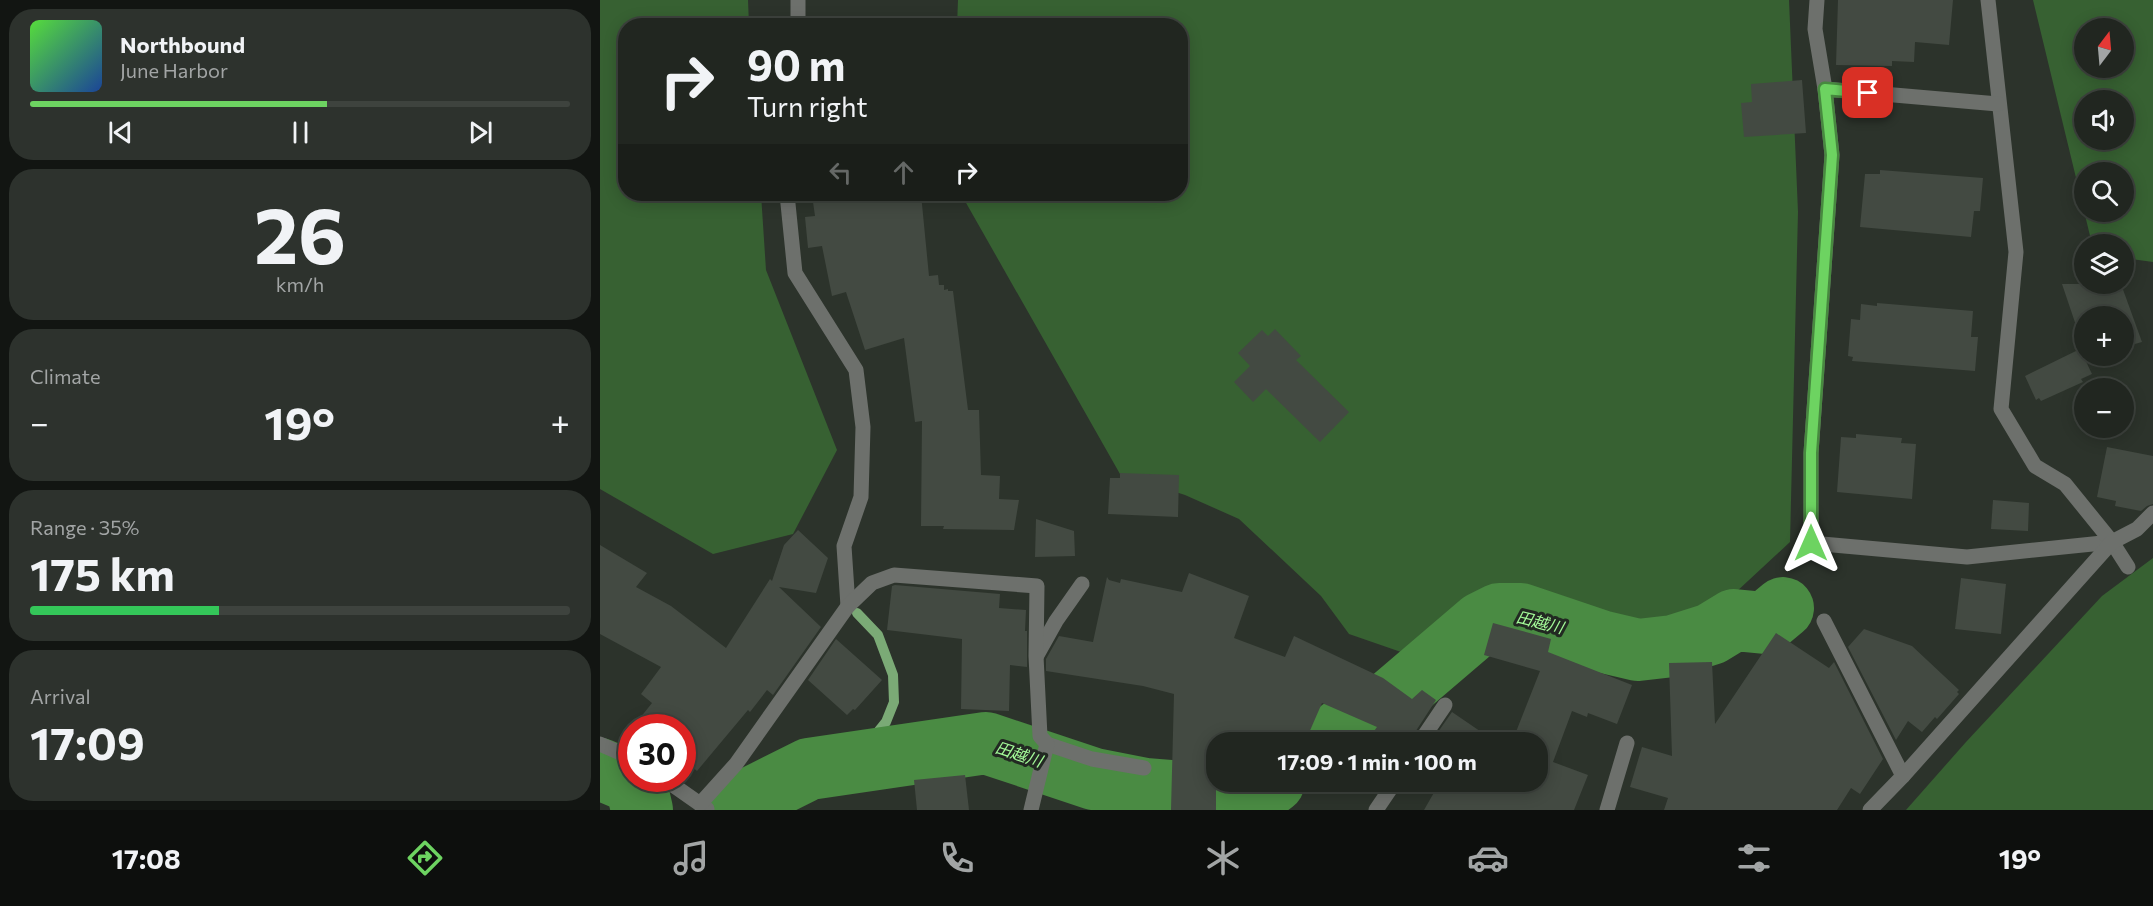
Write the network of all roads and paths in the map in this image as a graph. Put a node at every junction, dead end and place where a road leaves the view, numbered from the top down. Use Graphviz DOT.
graph roads {
  1 [pos="798,0"];
  2 [pos="1817,0"];
  3 [pos="1988,0"];
  4 [pos="798,18"];
  5 [pos="1825,89"];
  6 [pos="1998,104"];
  7 [pos="788,201"];
  8 [pos="2153,513"];
  9 [pos="2112,542"];
  10 [pos="2128,567"];
  11 [pos="1082,584"];
  12 [pos="848,606"];
  13 [pos="1824,621"];
  14 [pos="1036,656"];
  15 [pos="1445,705"];
  16 [pos="1427,732"];
  17 [pos="1627,743"];
  18 [pos="600,744"];
  19 [pos="1046,746"];
  20 [pos="618,752"];
  21 [pos="1144,768"];
  22 [pos="1903,776"];
  23 [pos="683,792"];
  24 [pos="1388,792"];
  25 [pos="705,808"];
  26 [pos="1031,810"];
  27 [pos="1376,810"];
  28 [pos="1607,810"];
  29 [pos="1870,810"];
  1 -- 4 [label="street"];
  2 -- 5 [label="street"];
  3 -- 6 [label="street"];
  5 -- 6 [label="street"];
  5 -- 9 [label="street"];
  6 -- 9 [label="street"];
  7 -- 12 [label="street"];
  8 -- 9 [label="street"];
  9 -- 10 [label="street"];
  9 -- 22 [label="street"];
  11 -- 14 [label="street"];
  12 -- 14 [label="street"];
  12 -- 25 [label="street"];
  13 -- 22 [label="street"];
  14 -- 19 [label="street"];
  15 -- 16 [label="street"];
  17 -- 28 [label="street"];
  18 -- 20 [label="street"];
  19 -- 21 [label="street"];
  19 -- 26 [label="street"];
  22 -- 29 [label="street"];
  23 -- 25 [label="street"];
  24 -- 27 [label="street"];
}
